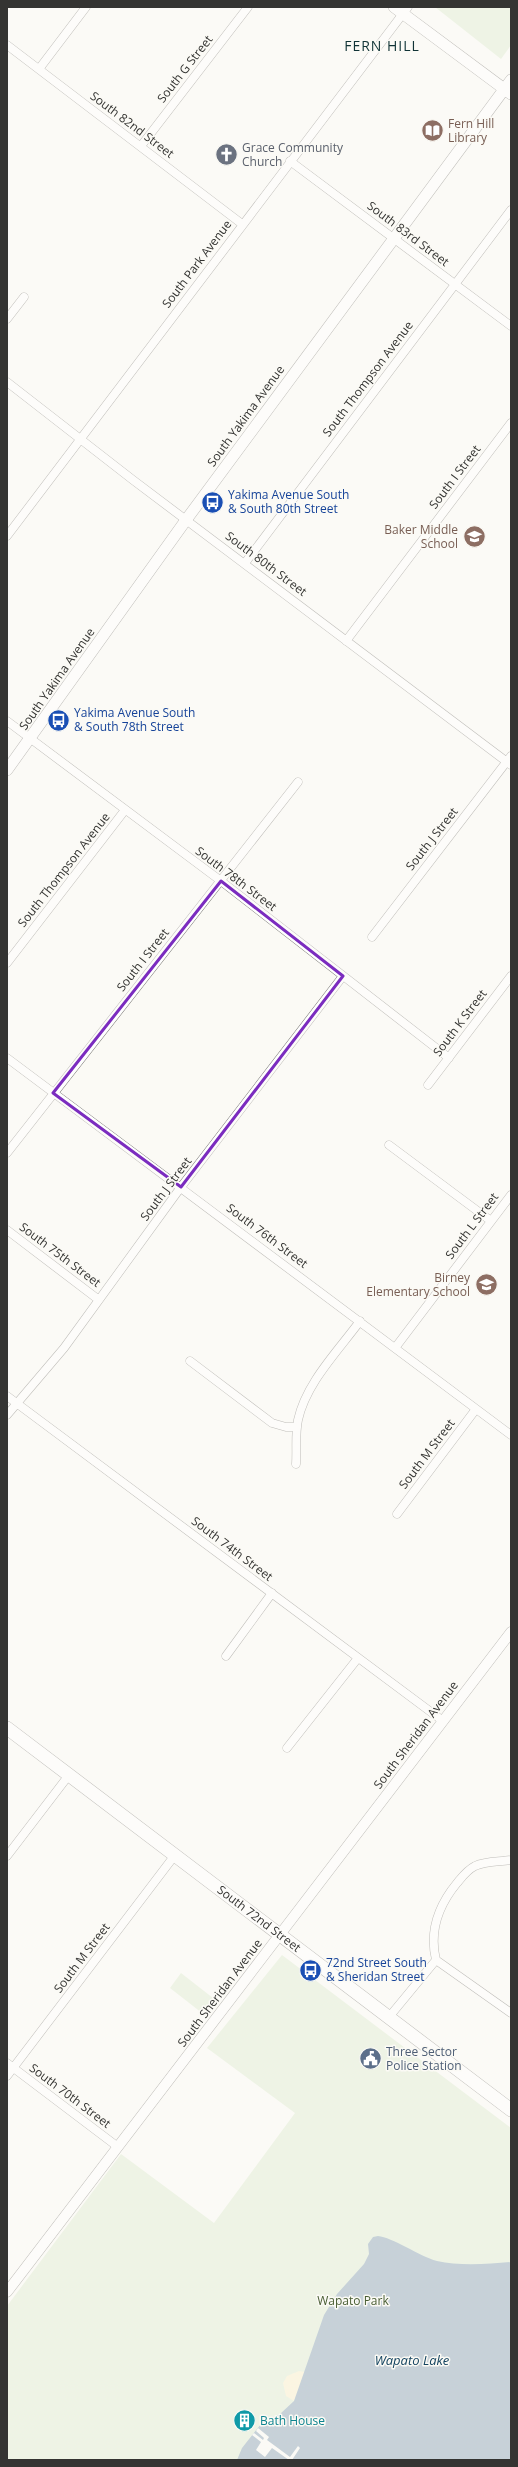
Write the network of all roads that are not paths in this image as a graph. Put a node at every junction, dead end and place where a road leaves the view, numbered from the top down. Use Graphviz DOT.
graph roads {
  1 [pos="86,7"];
  2 [pos="248,7"];
  3 [pos="401,9"];
  4 [pos="7,45"];
  5 [pos="39,69"];
  6 [pos="511,80"];
  7 [pos="507,92"];
  8 [pos="140,146"];
  9 [pos="290,161"];
  10 [pos="511,210"];
  11 [pos="242,224"];
  12 [pos="393,239"];
  13 [pos="454,284"];
  14 [pos="24,297"];
  15 [pos="7,319"];
  16 [pos="511,326"];
  17 [pos="7,382"];
  18 [pos="511,423"];
  19 [pos="80,440"];
  20 [pos="186,520"];
  21 [pos="7,536"];
  22 [pos="245,563"];
  23 [pos="346,641"];
  24 [pos="7,721"];
  25 [pos="31,739"];
  26 [pos="510,761"];
  27 [pos="7,770"];
  28 [pos="298,782"];
  29 [pos="125,810"];
  30 [pos="221,881"];
  31 [pos="372,937"];
  32 [pos="7,963"];
  33 [pos="343,976"];
  34 [pos="511,976"];
  35 [pos="7,1058"];
  36 [pos="449,1058"];
  37 [pos="428,1086"];
  38 [pos="54,1093"];
  39 [pos="389,1144"];
  40 [pos="7,1153"];
  41 [pos="181,1187"];
  42 [pos="511,1195"];
  43 [pos="491,1221"];
  44 [pos="7,1230"];
  45 [pos="99,1300"];
  46 [pos="360,1321"];
  47 [pos="395,1348"];
  48 [pos="190,1361"];
  49 [pos="7,1396"];
  50 [pos="16,1403"];
  51 [pos="476,1409"];
  52 [pos="7,1415"];
  53 [pos="297,1427"];
  54 [pos="511,1435"];
  55 [pos="296,1464"];
  56 [pos="397,1514"];
  57 [pos="272,1593"];
  58 [pos="511,1632"];
  59 [pos="226,1656"];
  60 [pos="358,1658"];
  61 [pos="443,1721"];
  62 [pos="7,1728"];
  63 [pos="287,1748"];
  64 [pos="69,1775"];
  65 [pos="175,1855"];
  66 [pos="7,1856"];
  67 [pos="511,1860"];
  68 [pos="280,1935"];
  69 [pos="436,1960"];
  70 [pos="511,2013"];
  71 [pos="389,2017"];
  72 [pos="10,2066"];
  73 [pos="7,2076"];
  74 [pos="511,2110"];
  75 [pos="118,2147"];
  76 [pos="7,2292"];
  1 -- 5 [label="street"];
  2 -- 8 [label="street, South G Street"];
  3 -- 7 [label="main road"];
  3 -- 9 [label="street, South Park Avenue"];
  4 -- 5 [label="street, South 82nd Street"];
  5 -- 8 [label="street, South 82nd Street"];
  6 -- 7 [label="main road, South Yakima Avenue"];
  7 -- 12 [label="main road, South Yakima Avenue"];
  8 -- 11 [label="street, South 82nd Street"];
  9 -- 11 [label="street, South Park Avenue"];
  9 -- 12 [label="street, South 83rd Street"];
  10 -- 13 [label="street, South Thompson Avenue"];
  11 -- 19 [label="street, South Park Avenue"];
  12 -- 13 [label="street, South 83rd Street"];
  12 -- 20 [label="main road, South Yakima Avenue"];
  13 -- 16 [label="street, South 83rd Street"];
  13 -- 22 [label="street, South Thompson Avenue"];
  14 -- 15 [label="street"];
  17 -- 19 [label="street, South 80th Street"];
  18 -- 23 [label="street, South I Street"];
  19 -- 20 [label="street, South 80th Street"];
  19 -- 21 [label="street, South Park Avenue"];
  20 -- 22 [label="street, South 80th Street"];
  20 -- 25 [label="main road, South Yakima Avenue"];
  22 -- 23 [label="street, South 80th Street"];
  23 -- 26 [label="street, South 80th Street"];
  24 -- 25 [label="street, South 78th Street"];
  25 -- 27 [label="main road, South Yakima Avenue"];
  25 -- 29 [label="street, South 78th Street"];
  26 -- 31 [label="street, South J Street"];
  28 -- 30 [label="street, South I Street"];
  29 -- 30 [label="street, South 78th Street"];
  29 -- 32 [label="street, South Thompson Avenue"];
  30 -- 33 [label="street, South 78th Street"];
  30 -- 38 [label="street, South I Street"];
  33 -- 36 [label="street, South 78th Street"];
  33 -- 41 [label="street, South J Street"];
  34 -- 36 [label="street, South K Street"];
  35 -- 38 [label="street, South 76th Street"];
  36 -- 37 [label="street, South K Street"];
  38 -- 40 [label="street, South I Street"];
  38 -- 41 [label="street, South 76th Street"];
  39 -- 43 [label="street"];
  41 -- 45 [label="street, South J Street"];
  41 -- 46 [label="street, South 76th Street"];
  42 -- 43 [label="street, South L Street"];
  43 -- 47 [label="street, South L Street"];
  44 -- 45 [label="street, South 75th Street"];
  45 -- 50 [label="street, South J Street"];
  46 -- 47 [label="street, South 76th Street"];
  46 -- 53 [label="street"];
  47 -- 51 [label="street, South 76th Street"];
  48 -- 53 [label="street"];
  49 -- 50 [label="street, South 74th Street"];
  50 -- 52 [label="street, South J Street"];
  50 -- 57 [label="street, South 74th Street"];
  51 -- 54 [label="street, South 76th Street"];
  51 -- 56 [label="street, South M Street"];
  53 -- 55 [label="street"];
  57 -- 59 [label="street"];
  57 -- 60 [label="street, South 74th Street"];
  58 -- 61 [label="street, South Sheridan Avenue"];
  60 -- 61 [label="street, South 74th Street"];
  60 -- 63 [label="street"];
  61 -- 68 [label="street, South Sheridan Avenue"];
  62 -- 64 [label="main road, South 72nd Street"];
  64 -- 65 [label="main road, South 72nd Street"];
  64 -- 66 [label="street"];
  65 -- 68 [label="main road, South 72nd Street"];
  65 -- 72 [label="street, South M Street"];
  67 -- 69 [label="street"];
  68 -- 71 [label="main road, South 72nd Street"];
  68 -- 75 [label="street, South Sheridan Avenue"];
  69 -- 70 [label="street"];
  69 -- 71 [label="street"];
  71 -- 74 [label="main road, South 72nd Street"];
  72 -- 73 [label="street, South M Street"];
  72 -- 75 [label="street, South 70th Street"];
  75 -- 76 [label="street, South Sheridan Avenue"];
}
